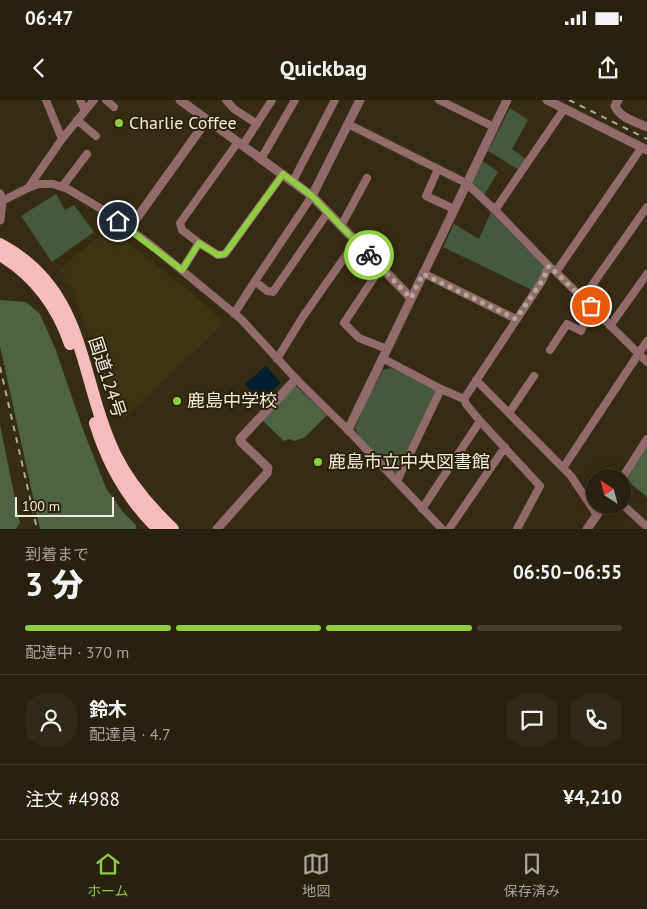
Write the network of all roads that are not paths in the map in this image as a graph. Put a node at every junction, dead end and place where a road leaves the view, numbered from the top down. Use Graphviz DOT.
graph roads {
  1 [pos="46,100"];
  2 [pos="80,100"];
  3 [pos="94,100"];
  4 [pos="106,100"];
  5 [pos="180,100"];
  6 [pos="226,100"];
  7 [pos="272,100"];
  8 [pos="295,100"];
  9 [pos="335,100"];
  10 [pos="360,100"];
  11 [pos="438,100"];
  12 [pos="507,100"];
  13 [pos="547,100"];
  14 [pos="618,100"];
  15 [pos="114,107"];
  16 [pos="564,109"];
  17 [pos="85,111"];
  18 [pos="77,120"];
  19 [pos="207,120"];
  20 [pos="257,124"];
  21 [pos="348,124"];
  22 [pos="494,127"];
  23 [pos="647,127"];
  24 [pos="96,136"];
  25 [pos="62,139"];
  26 [pos="240,143"];
  27 [pos="644,149"];
  28 [pos="87,154"];
  29 [pos="261,159"];
  30 [pos="438,169"];
  31 [pos="283,174"];
  32 [pos="367,178"];
  33 [pos="293,181"];
  34 [pos="466,183"];
  35 [pos="62,187"];
  36 [pos="28,188"];
  37 [pos="312,196"];
  38 [pos="1,197"];
  39 [pos="647,207"];
  40 [pos="454,209"];
  41 [pos="495,210"];
  42 [pos="328,212"];
  43 [pos="0,220"];
  44 [pos="341,226"];
  45 [pos="129,229"];
  46 [pos="356,241"];
  47 [pos="199,243"];
  48 [pos="0,244"];
  49 [pos="0,255"];
  50 [pos="549,266"];
  51 [pos="381,267"];
  52 [pos="182,270"];
  53 [pos="556,272"];
  54 [pos="423,274"];
  55 [pos="647,274"];
  56 [pos="255,281"];
  57 [pos="411,298"];
  58 [pos="583,298"];
  59 [pos="591,306"];
  60 [pos="234,314"];
  61 [pos="516,319"];
  62 [pos="610,326"];
  63 [pos="647,341"];
  64 [pos="387,349"];
  65 [pos="550,350"];
  66 [pos="638,353"];
  67 [pos="382,358"];
  68 [pos="277,359"];
  69 [pos="647,362"];
  70 [pos="534,376"];
  71 [pos="296,379"];
  72 [pos="476,380"];
  73 [pos="440,389"];
  74 [pos="464,399"];
  75 [pos="509,413"];
  76 [pos="480,422"];
  77 [pos="348,430"];
  78 [pos="647,439"];
  79 [pos="505,446"];
  80 [pos="563,468"];
  81 [pos="628,469"];
  82 [pos="397,481"];
  83 [pos="422,509"];
  84 [pos="631,512"];
  85 [pos="597,515"];
  86 [pos="647,527"];
  87 [pos="158,529"];
  88 [pos="173,529"];
  89 [pos="217,529"];
  90 [pos="442,529"];
  91 [pos="449,529"];
  92 [pos="517,529"];
  93 [pos="587,529"];
  1 -- 25 [label="street"];
  2 -- 17 [label="street"];
  3 -- 17 [label="street"];
  4 -- 15 [label="street"];
  5 -- 19 [label="street"];
  6 -- 20 [label="street"];
  7 -- 20 [label="street"];
  8 -- 29 [label="street"];
  9 -- 33 [label="street"];
  10 -- 21 [label="street"];
  11 -- 22 [label="street"];
  12 -- 22 [label="street"];
  13 -- 16 [label="street"];
  14 -- 23 [label="street"];
  16 -- 27 [label="street"];
  16 -- 41 [label="street"];
  17 -- 18 [label="street"];
  18 -- 24 [label="street"];
  18 -- 25 [label="street"];
  19 -- 26 [label="street"];
  19 -- 45 [label="street"];
  20 -- 26 [label="street"];
  21 -- 30 [label="street"];
  21 -- 37 [label="street"];
  22 -- 34 [label="street"];
  25 -- 36 [label="street"];
  26 -- 29 [label="street"];
  26 -- 47 [label="street"];
  27 -- 53 [label="street"];
  28 -- 35 [label="street"];
  29 -- 31 [label="street"];
  30 -- 34 [label="street"];
  30 -- 40 [label="street"];
  31 -- 33 [label="street"];
  31 -- 47 [label="street"];
  32 -- 44 [label="street"];
  33 -- 37 [label="street"];
  34 -- 40 [label="street"];
  34 -- 41 [label="street"];
  35 -- 36 [label="street"];
  35 -- 45 [label="street"];
  36 -- 38 [label="street"];
  37 -- 42 [label="street"];
  37 -- 56 [label="street"];
  38 -- 43 [label="street"];
  39 -- 58 [label="street"];
  40 -- 54 [label="street"];
  41 -- 50 [label="street"];
  42 -- 44 [label="street"];
  42 -- 56 [label="street"];
  44 -- 46 [label="street"];
  45 -- 52 [label="street"];
  46 -- 51 [label="street"];
  46 -- 68 [label="street"];
  47 -- 52 [label="street"];
  48 -- 88 [label="highway, 国道124号"];
  49 -- 87 [label="highway, 国道124号"];
  50 -- 53 [label="street"];
  50 -- 61 [label="street"];
  51 -- 57 [label="street"];
  51 -- 64 [label="street"];
  52 -- 60 [label="street"];
  53 -- 58 [label="street"];
  54 -- 57 [label="street"];
  54 -- 61 [label="street"];
  55 -- 62 [label="street"];
  56 -- 60 [label="street"];
  57 -- 64 [label="street"];
  58 -- 59 [label="street"];
  59 -- 62 [label="street"];
  59 -- 65 [label="street"];
  60 -- 68 [label="street"];
  61 -- 72 [label="street"];
  62 -- 66 [label="street"];
  63 -- 66 [label="street"];
  64 -- 67 [label="street"];
  66 -- 69 [label="street"];
  66 -- 80 [label="street"];
  67 -- 73 [label="street"];
  67 -- 77 [label="street"];
  68 -- 71 [label="street"];
  70 -- 75 [label="street"];
  71 -- 77 [label="street"];
  71 -- 89 [label="street"];
  72 -- 74 [label="street"];
  72 -- 75 [label="street"];
  73 -- 74 [label="street"];
  73 -- 82 [label="street"];
  74 -- 76 [label="street"];
  75 -- 80 [label="street"];
  76 -- 79 [label="street"];
  76 -- 83 [label="street"];
  77 -- 82 [label="street"];
  78 -- 81 [label="street"];
  79 -- 91 [label="street"];
  79 -- 92 [label="street"];
  80 -- 85 [label="street"];
  82 -- 83 [label="street"];
  83 -- 90 [label="street"];
  84 -- 86 [label="street"];
  85 -- 93 [label="street"];
}
